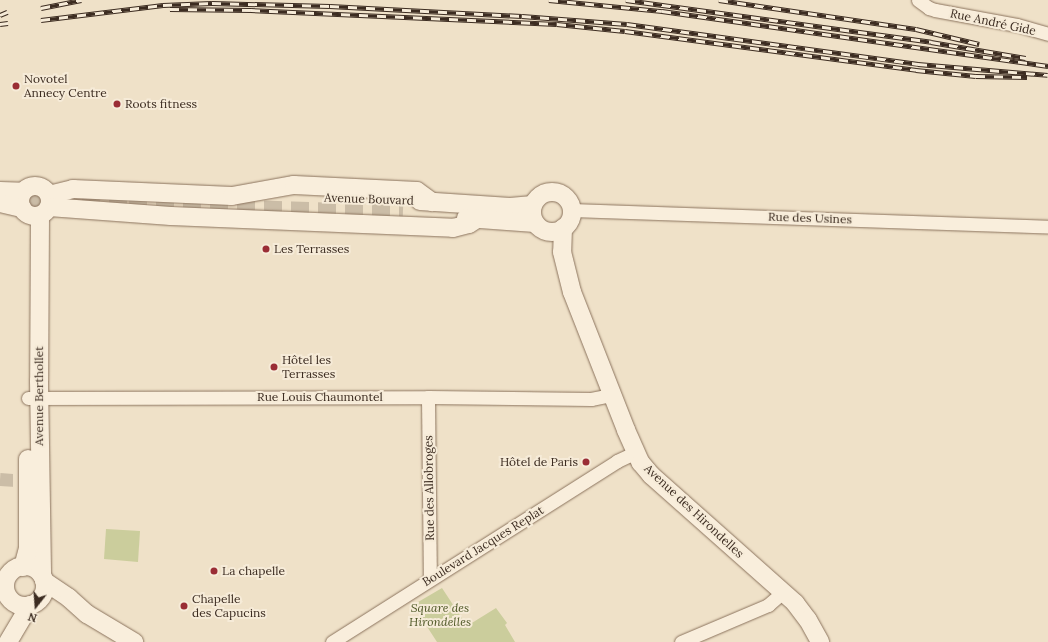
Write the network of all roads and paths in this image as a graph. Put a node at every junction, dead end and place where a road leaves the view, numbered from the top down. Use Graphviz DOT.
graph roads {
  1 [pos="918,0"];
  2 [pos="1048,34"];
  3 [pos="0,191"];
  4 [pos="432,202"];
  5 [pos="0,204"];
  6 [pos="35,205"];
  7 [pos="533,205"];
  8 [pos="206,206"];
  9 [pos="571,210"];
  10 [pos="403,214"];
  11 [pos="478,218"];
  12 [pos="539,226"];
  13 [pos="1048,227"];
  14 [pos="563,228"];
  15 [pos="572,292"];
  16 [pos="612,395"];
  17 [pos="428,397"];
  18 [pos="34,398"];
  19 [pos="636,452"];
  20 [pos="10,572"];
  21 [pos="43,579"];
  22 [pos="430,579"];
  23 [pos="783,592"];
  24 [pos="6,595"];
  25 [pos="33,604"];
  26 [pos="87,614"];
  27 [pos="8,642"];
  28 [pos="134,642"];
  29 [pos="332,642"];
  30 [pos="681,642"];
  31 [pos="820,642"];
  1 -- 2 [label="street, Rue André Gide"];
  3 -- 6 [label="main road"];
  4 -- 6 [label="main road"];
  4 -- 7 [label="main road, Avenue Bouvard"];
  4 -- 8 [label="main road, Avenue Bouvard"];
  5 -- 6 [label="main road"];
  6 -- 11 [label="main road"];
  6 -- 18 [label="main road, Avenue Berthollet"];
  7 -- 9 [label="main road"];
  7 -- 12 [label="main road"];
  9 -- 13 [label="street, Rue des Usines"];
  9 -- 14 [label="main road"];
  10 -- 11 [label="main road, Avenue Bouvard"];
  11 -- 12 [label="main road, Avenue Bouvard"];
  12 -- 14 [label="main road"];
  12 -- 15 [label="main road, Avenue des Hirondelles"];
  14 -- 15 [label="main road, Avenue des Hirondelles"];
  15 -- 16 [label="main road, Avenue des Hirondelles"];
  16 -- 17 [label="street, Rue Louis Chaumontel"];
  16 -- 19 [label="main road, Avenue des Hirondelles"];
  17 -- 18 [label="street, Rue Louis Chaumontel"];
  17 -- 22 [label="street, Rue des Allobroges"];
  18 -- 20 [label="main road, Avenue Berthollet"];
  18 -- 21 [label="main road, Avenue Berthollet"];
  19 -- 22 [label="street, Boulevard Jacques Replat"];
  19 -- 23 [label="main road, Avenue des Hirondelles"];
  20 -- 21 [label="main road"];
  20 -- 24 [label="main road"];
  21 -- 25 [label="main road"];
  21 -- 26 [label="main road"];
  22 -- 29 [label="street, Boulevard Jacques Replat"];
  23 -- 30 [label="street"];
  23 -- 31 [label="main road, Avenue des Hirondelles"];
  24 -- 25 [label="main road"];
  24 -- 27 [label="main road"];
  25 -- 26 [label="main road"];
  25 -- 27 [label="main road"];
  26 -- 28 [label="main road"];
}
